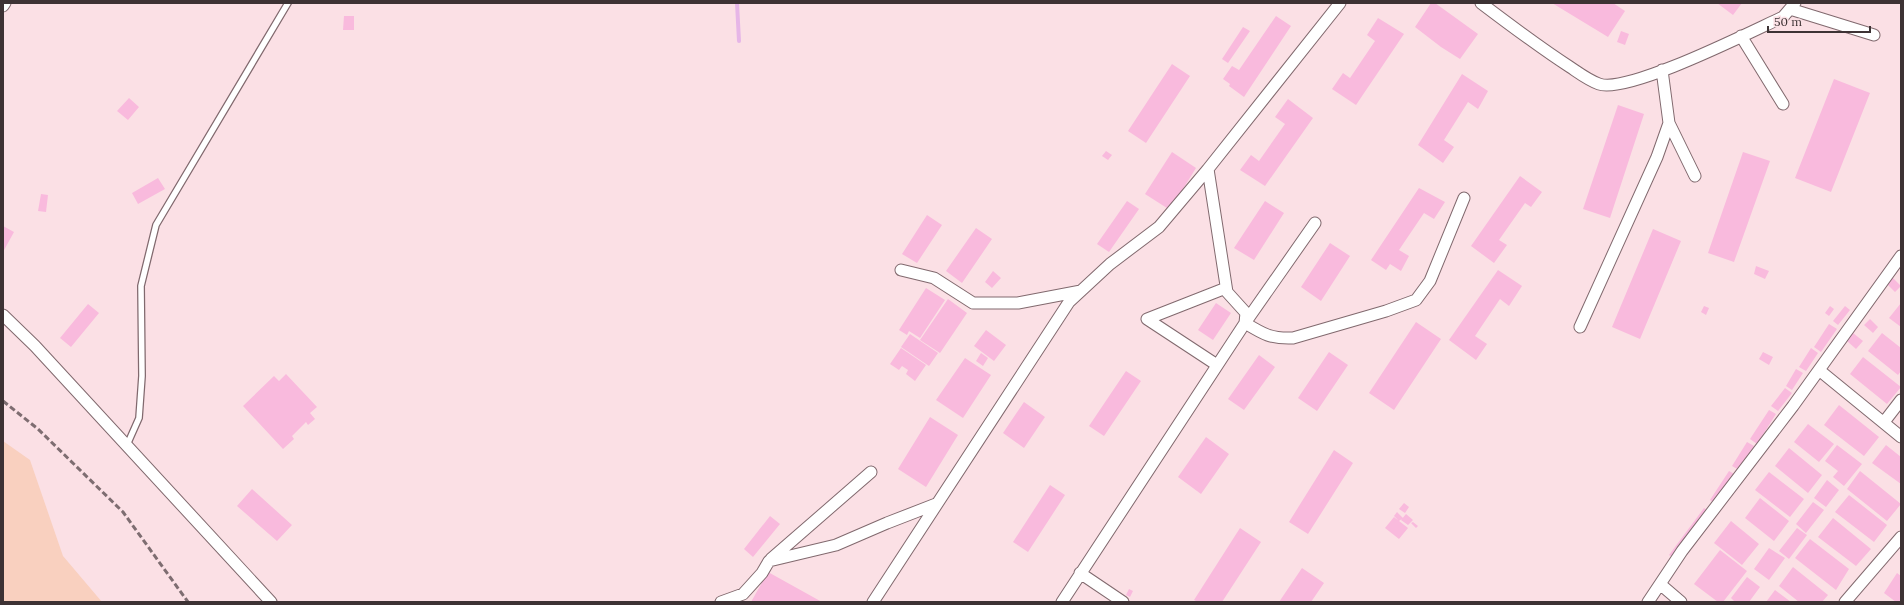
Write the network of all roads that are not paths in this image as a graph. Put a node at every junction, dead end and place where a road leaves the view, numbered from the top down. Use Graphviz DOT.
graph roads {
  1 [pos="5,3"];
  2 [pos="288,3"];
  3 [pos="1340,3"];
  4 [pos="1481,3"];
  5 [pos="3,6"];
  6 [pos="1793,6"];
  7 [pos="1874,35"];
  8 [pos="1741,36"];
  9 [pos="1662,70"];
  10 [pos="1783,104"];
  11 [pos="1669,123"];
  12 [pos="1208,169"];
  13 [pos="1695,176"];
  14 [pos="1464,198"];
  15 [pos="1315,223"];
  16 [pos="1901,256"];
  17 [pos="901,270"];
  18 [pos="1226,288"];
  19 [pos="1081,291"];
  20 [pos="3,315"];
  21 [pos="1245,323"];
  22 [pos="1580,327"];
  23 [pos="1218,365"];
  24 [pos="1819,370"];
  25 [pos="1901,400"];
  26 [pos="1884,422"];
  27 [pos="1901,437"];
  28 [pos="127,445"];
  29 [pos="871,472"];
  30 [pos="936,504"];
  31 [pos="1901,537"];
  32 [pos="769,561"];
  33 [pos="1080,573"];
  34 [pos="1660,584"];
  35 [pos="271,602"];
  36 [pos="721,602"];
  37 [pos="873,602"];
  38 [pos="1062,602"];
  39 [pos="1123,602"];
  40 [pos="1648,602"];
  41 [pos="1681,602"];
  42 [pos="1844,602"];
  1 -- 5 [label="street"];
  2 -- 28 [label="lane"];
  3 -- 12 [label="street"];
  4 -- 9 [label="street"];
  6 -- 7 [label="street"];
  6 -- 8 [label="street"];
  8 -- 9 [label="street"];
  8 -- 10 [label="street"];
  9 -- 11 [label="street"];
  11 -- 13 [label="street"];
  11 -- 22 [label="street"];
  12 -- 18 [label="street"];
  12 -- 19 [label="street"];
  14 -- 21 [label="street"];
  15 -- 21 [label="street"];
  16 -- 24 [label="street"];
  17 -- 19 [label="street"];
  18 -- 21 [label="street"];
  18 -- 23 [label="street"];
  19 -- 30 [label="street"];
  20 -- 28 [label="street"];
  21 -- 23 [label="street"];
  23 -- 33 [label="street"];
  24 -- 26 [label="street"];
  24 -- 34 [label="street"];
  25 -- 26 [label="street"];
  26 -- 27 [label="street"];
  28 -- 35 [label="street"];
  29 -- 32 [label="street"];
  30 -- 32 [label="street"];
  30 -- 37 [label="street"];
  31 -- 42 [label="street"];
  32 -- 36 [label="street"];
  33 -- 38 [label="street"];
  33 -- 39 [label="street"];
  34 -- 40 [label="street"];
  34 -- 41 [label="street"];
}
